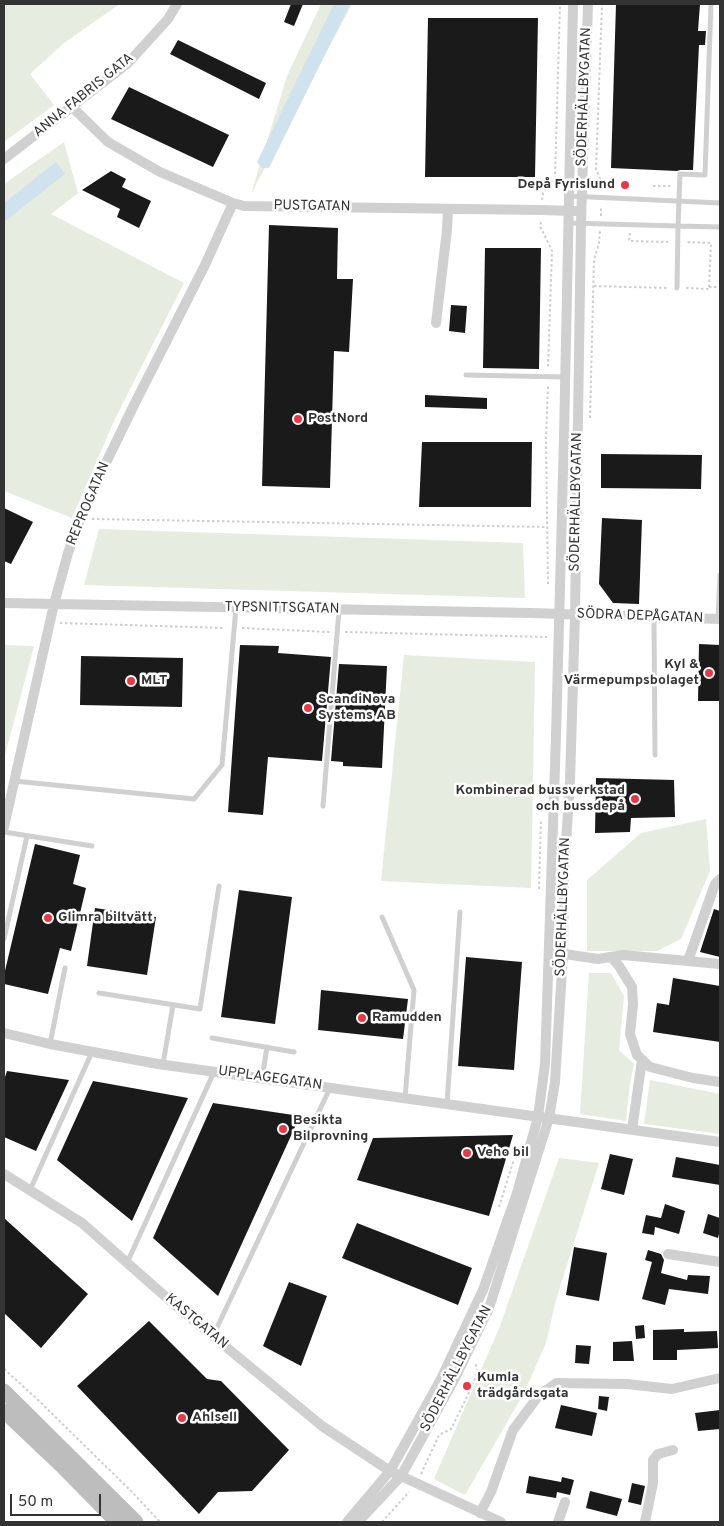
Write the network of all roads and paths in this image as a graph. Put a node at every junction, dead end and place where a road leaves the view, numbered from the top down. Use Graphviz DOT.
graph roads {
  1 [pos="177,4"];
  2 [pos="560,4"];
  3 [pos="573,4"];
  4 [pos="588,4"];
  5 [pos="711,4"];
  6 [pos="72,107"];
  7 [pos="4,159"];
  8 [pos="601,181"];
  9 [pos="613,184"];
  10 [pos="653,186"];
  11 [pos="680,186"];
  12 [pos="543,193"];
  13 [pos="569,196"];
  14 [pos="582,197"];
  15 [pos="679,202"];
  16 [pos="233,203"];
  17 [pos="720,203"];
  18 [pos="448,209"];
  19 [pos="569,211"];
  20 [pos="581,212"];
  21 [pos="568,223"];
  22 [pos="581,223"];
  23 [pos="540,226"];
  24 [pos="678,226"];
  25 [pos="720,227"];
  26 [pos="630,232"];
  27 [pos="675,242"];
  28 [pos="709,287"];
  29 [pos="720,287"];
  30 [pos="677,288"];
  31 [pos="436,323"];
  32 [pos="466,375"];
  33 [pos="548,377"];
  34 [pos="566,377"];
  35 [pos="80,518"];
  36 [pos="547,528"];
  37 [pos="720,575"];
  38 [pos="548,587"];
  39 [pos="4,603"];
  40 [pos="54,604"];
  41 [pos="236,608"];
  42 [pos="339,610"];
  43 [pos="548,614"];
  44 [pos="560,614"];
  45 [pos="575,615"];
  46 [pos="654,617"];
  47 [pos="719,619"];
  48 [pos="50,622"];
  49 [pos="234,628"];
  50 [pos="337,632"];
  51 [pos="655,755"];
  52 [pos="14,781"];
  53 [pos="324,806"];
  54 [pos="541,813"];
  55 [pos="4,827"];
  56 [pos="4,832"];
  57 [pos="27,836"];
  58 [pos="92,846"];
  59 [pos="720,879"];
  60 [pos="218,886"];
  61 [pos="539,888"];
  62 [pos="460,912"];
  63 [pos="382,917"];
  64 [pos="4,939"];
  65 [pos="549,952"];
  66 [pos="562,954"];
  67 [pos="611,957"];
  68 [pos="688,961"];
  69 [pos="720,964"];
  70 [pos="65,968"];
  71 [pos="99,993"];
  72 [pos="173,1005"];
  73 [pos="4,1033"];
  74 [pos="212,1038"];
  75 [pos="50,1044"];
  76 [pos="267,1047"];
  77 [pos="92,1052"];
  78 [pos="294,1052"];
  79 [pos="642,1060"];
  80 [pos="163,1064"];
  81 [pos="214,1072"];
  82 [pos="262,1078"];
  83 [pos="720,1082"];
  84 [pos="330,1088"];
  85 [pos="405,1098"];
  86 [pos="447,1104"];
  87 [pos="544,1118"];
  88 [pos="632,1130"];
  89 [pos="720,1142"];
  90 [pos="514,1157"];
  91 [pos="4,1174"];
  92 [pos="30,1190"];
  93 [pos="498,1210"];
  94 [pos="668,1254"];
  95 [pos="720,1262"];
  96 [pos="127,1263"];
  97 [pos="213,1336"];
  98 [pos="4,1369"];
  99 [pos="720,1378"];
  100 [pos="4,1391"];
  101 [pos="4,1411"];
  102 [pos="673,1450"];
  103 [pos="390,1471"];
  104 [pos="401,1476"];
  105 [pos="565,1502"];
  106 [pos="480,1513"];
  107 [pos="117,1522"];
  108 [pos="136,1522"];
  109 [pos="160,1522"];
  110 [pos="347,1522"];
  111 [pos="358,1522"];
  112 [pos="501,1522"];
  113 [pos="558,1522"];
  114 [pos="645,1522"];
  1 -- 6 [label="street, ANNA FABRIS GATA"];
  2 -- 12 [label="path"];
  3 -- 13 [label="street, SÖDERHÄLLBYGATAN"];
  4 -- 14 [label="street, SÖDERHÄLLBYGATAN"];
  5 -- 11 [label="lane"];
  6 -- 7 [label="street, ANNA FABRIS GATA"];
  6 -- 16 [label="street, PUSTGATAN"];
  8 -- 9 [label="path"];
  10 -- 11 [label="path"];
  11 -- 15 [label="lane"];
  13 -- 14 [label="lane"];
  13 -- 19 [label="street, SÖDERHÄLLBYGATAN"];
  14 -- 15 [label="lane"];
  14 -- 20 [label="street, SÖDERHÄLLBYGATAN"];
  15 -- 17 [label="lane"];
  15 -- 24 [label="lane"];
  16 -- 18 [label="street, PUSTGATAN"];
  16 -- 35 [label="street, REPROGATAN"];
  18 -- 19 [label="street, PUSTGATAN"];
  18 -- 31 [label="street"];
  19 -- 20 [label="street, PUSTGATAN"];
  19 -- 21 [label="street, SÖDERHÄLLBYGATAN"];
  20 -- 22 [label="street, SÖDERHÄLLBYGATAN"];
  21 -- 22 [label="lane"];
  21 -- 34 [label="street, SÖDERHÄLLBYGATAN"];
  22 -- 24 [label="lane"];
  22 -- 45 [label="street, SÖDERHÄLLBYGATAN"];
  23 -- 33 [label="path"];
  24 -- 25 [label="lane"];
  24 -- 30 [label="lane"];
  26 -- 27 [label="path"];
  28 -- 29 [label="path"];
  32 -- 33 [label="lane"];
  33 -- 34 [label="lane"];
  33 -- 36 [label="path"];
  34 -- 44 [label="street, SÖDERHÄLLBYGATAN"];
  35 -- 36 [label="path"];
  35 -- 40 [label="street, REPROGATAN"];
  36 -- 38 [label="path"];
  37 -- 47 [label="lane"];
  39 -- 40 [label="street, TYPSNITTSGATAN"];
  40 -- 41 [label="street, TYPSNITTSGATAN"];
  40 -- 48 [label="street, REPROGATAN"];
  41 -- 42 [label="street, TYPSNITTSGATAN"];
  41 -- 49 [label="lane"];
  42 -- 43 [label="street, TYPSNITTSGATAN"];
  42 -- 50 [label="lane"];
  43 -- 44 [label="street, TYPSNITTSGATAN"];
  43 -- 50 [label="path"];
  44 -- 45 [label="street, SÖDRA DEPÅGATAN"];
  44 -- 65 [label="street, SÖDERHÄLLBYGATAN"];
  45 -- 46 [label="street, SÖDRA DEPÅGATAN"];
  45 -- 66 [label="street, SÖDERHÄLLBYGATAN"];
  46 -- 47 [label="street, SÖDRA DEPÅGATAN"];
  46 -- 51 [label="lane"];
  48 -- 49 [label="path"];
  48 -- 52 [label="street, REPROGATAN"];
  49 -- 50 [label="path"];
  49 -- 52 [label="lane"];
  50 -- 53 [label="lane"];
  52 -- 55 [label="street, REPROGATAN"];
  54 -- 61 [label="path"];
  56 -- 57 [label="lane"];
  57 -- 58 [label="lane"];
  57 -- 64 [label="lane"];
  59 -- 68 [label="street"];
  60 -- 72 [label="lane"];
  62 -- 86 [label="lane"];
  63 -- 85 [label="lane"];
  65 -- 66 [label="street"];
  65 -- 87 [label="street, SÖDERHÄLLBYGATAN"];
  66 -- 67 [label="street"];
  66 -- 87 [label="street, SÖDERHÄLLBYGATAN"];
  67 -- 68 [label="street"];
  67 -- 79 [label="street"];
  68 -- 69 [label="street"];
  70 -- 75 [label="lane"];
  71 -- 72 [label="lane"];
  72 -- 80 [label="lane"];
  73 -- 75 [label="street, UPPLAGEGATAN"];
  74 -- 76 [label="lane"];
  75 -- 77 [label="street, UPPLAGEGATAN"];
  76 -- 78 [label="lane"];
  76 -- 82 [label="lane"];
  77 -- 80 [label="street, UPPLAGEGATAN"];
  77 -- 92 [label="lane"];
  79 -- 83 [label="street"];
  79 -- 88 [label="street"];
  80 -- 81 [label="street, UPPLAGEGATAN"];
  81 -- 82 [label="street, UPPLAGEGATAN"];
  81 -- 96 [label="lane"];
  82 -- 84 [label="street, UPPLAGEGATAN"];
  84 -- 85 [label="street, UPPLAGEGATAN"];
  84 -- 97 [label="lane"];
  85 -- 86 [label="street, UPPLAGEGATAN"];
  86 -- 87 [label="street, UPPLAGEGATAN"];
  87 -- 88 [label="street"];
  87 -- 103 [label="street, SÖDERHÄLLBYGATAN"];
  87 -- 104 [label="street, SÖDERHÄLLBYGATAN"];
  88 -- 89 [label="street"];
  90 -- 93 [label="path"];
  91 -- 92 [label="street, KASTGATAN"];
  92 -- 96 [label="street, KASTGATAN"];
  94 -- 95 [label="street"];
  96 -- 97 [label="street, KASTGATAN"];
  97 -- 103 [label="street, KASTGATAN"];
  98 -- 109 [label="path"];
  99 -- 106 [label="street"];
  100 -- 108 [label="main road"];
  101 -- 107 [label="main road"];
  102 -- 114 [label="street"];
  103 -- 104 [label="street, KASTGATAN"];
  103 -- 110 [label="street, SÖDERHÄLLBYGATAN"];
  104 -- 106 [label="street, KASTGATAN"];
  104 -- 111 [label="street, SÖDERHÄLLBYGATAN"];
  105 -- 113 [label="street"];
  106 -- 112 [label="street, KASTGATAN"];
}
